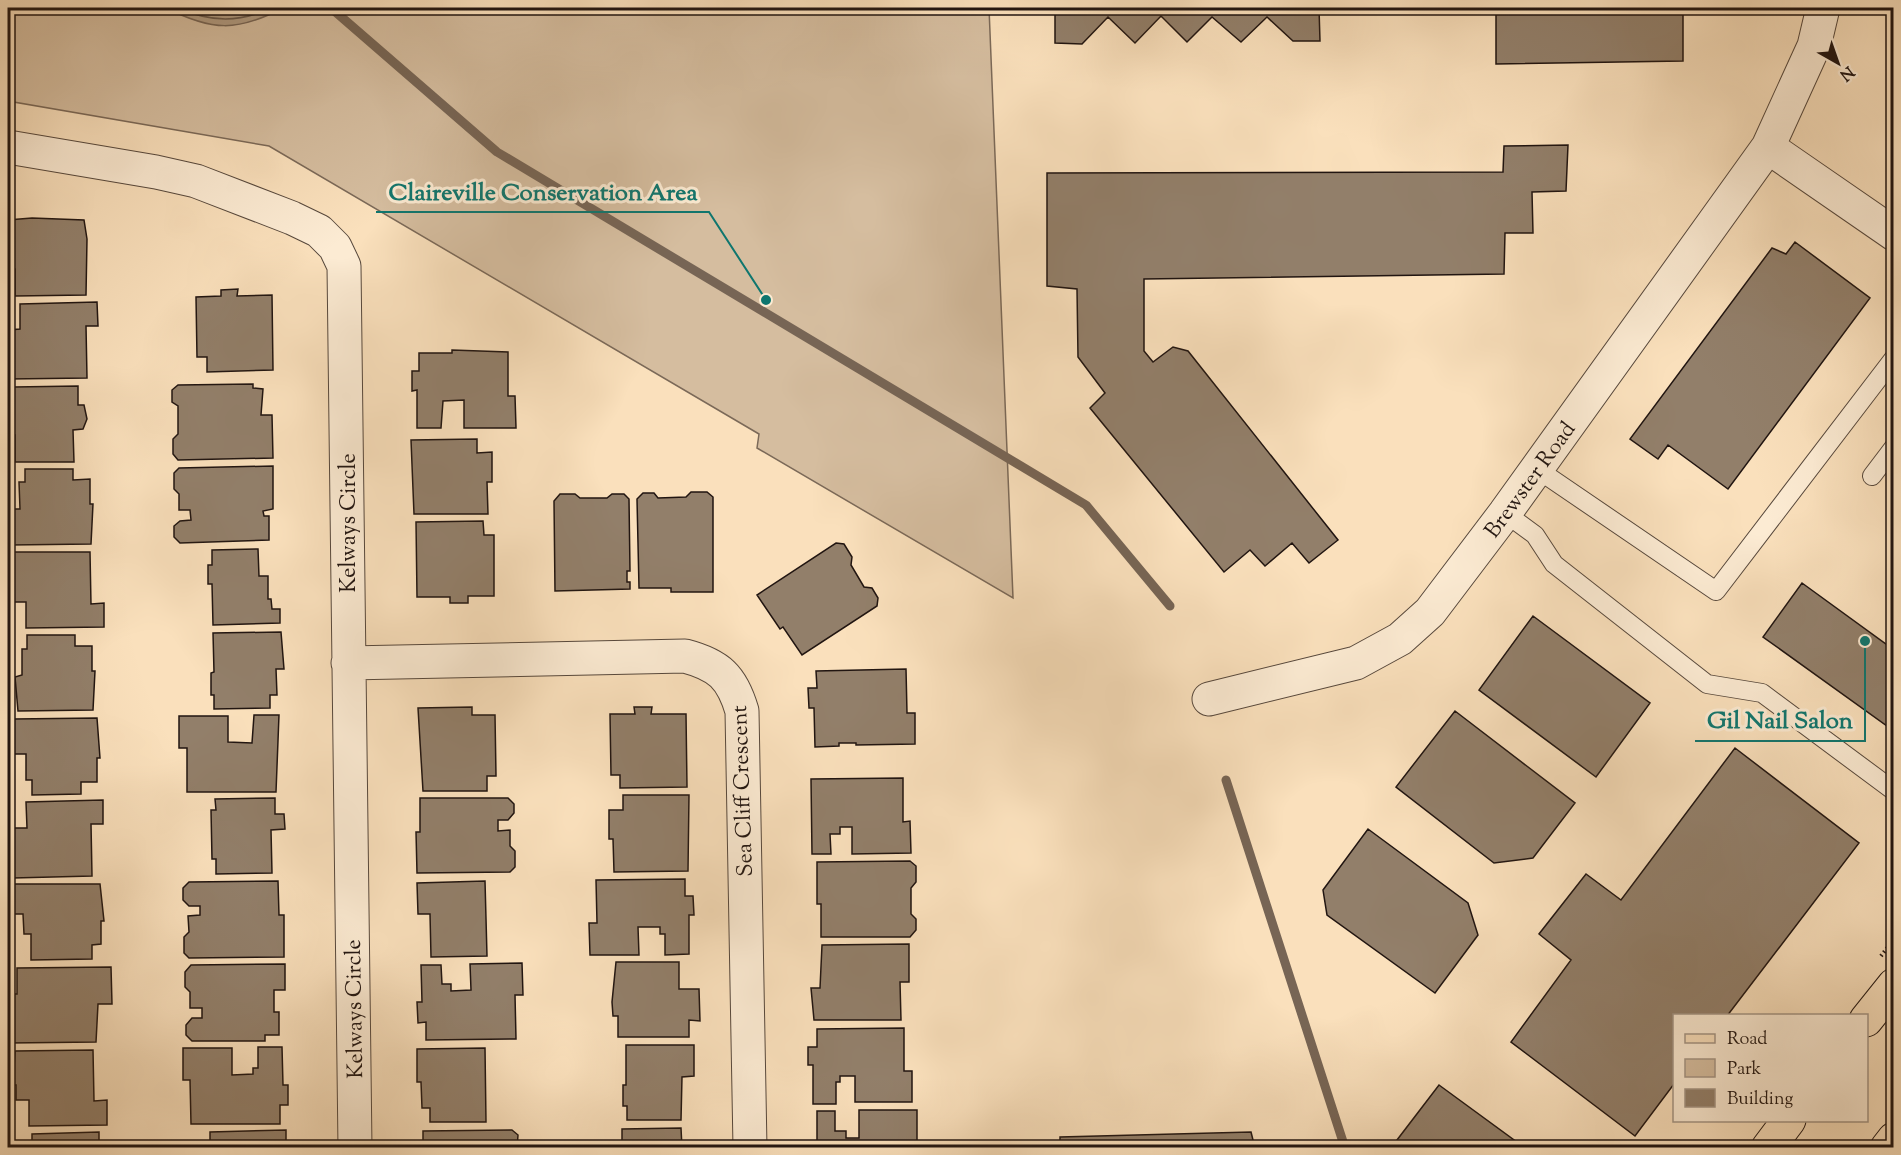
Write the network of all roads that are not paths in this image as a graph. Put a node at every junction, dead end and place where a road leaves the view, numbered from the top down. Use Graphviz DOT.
graph roads {
  1 [pos="1823,8"];
  2 [pos="8,147"];
  3 [pos="1768,147"];
  4 [pos="1893,234"];
  5 [pos="1893,358"];
  6 [pos="1893,447"];
  7 [pos="1537,469"];
  8 [pos="1872,476"];
  9 [pos="1505,513"];
  10 [pos="348,663"];
  11 [pos="1209,699"];
  12 [pos="1893,791"];
  13 [pos="1893,985"];
  14 [pos="1868,1017"];
  15 [pos="1788,1122"];
  16 [pos="1893,1139"];
  17 [pos="355,1148"];
  18 [pos="750,1148"];
  19 [pos="1768,1148"];
  20 [pos="1887,1148"];
  1 -- 3 [label="street, Brewster Road"];
  2 -- 10 [label="street, Kelways Circle"];
  3 -- 4 [label="street"];
  3 -- 7 [label="street, Brewster Road"];
  5 -- 7 [label="lane"];
  6 -- 8 [label="lane"];
  7 -- 9 [label="street, Brewster Road"];
  9 -- 11 [label="street, Brewster Road"];
  9 -- 12 [label="lane"];
  10 -- 17 [label="street, Kelways Circle"];
  10 -- 18 [label="street, Sea Cliff Crescent"];
  13 -- 14 [label="main road"];
  15 -- 19 [label="main road"];
  16 -- 20 [label="main road"];
}
